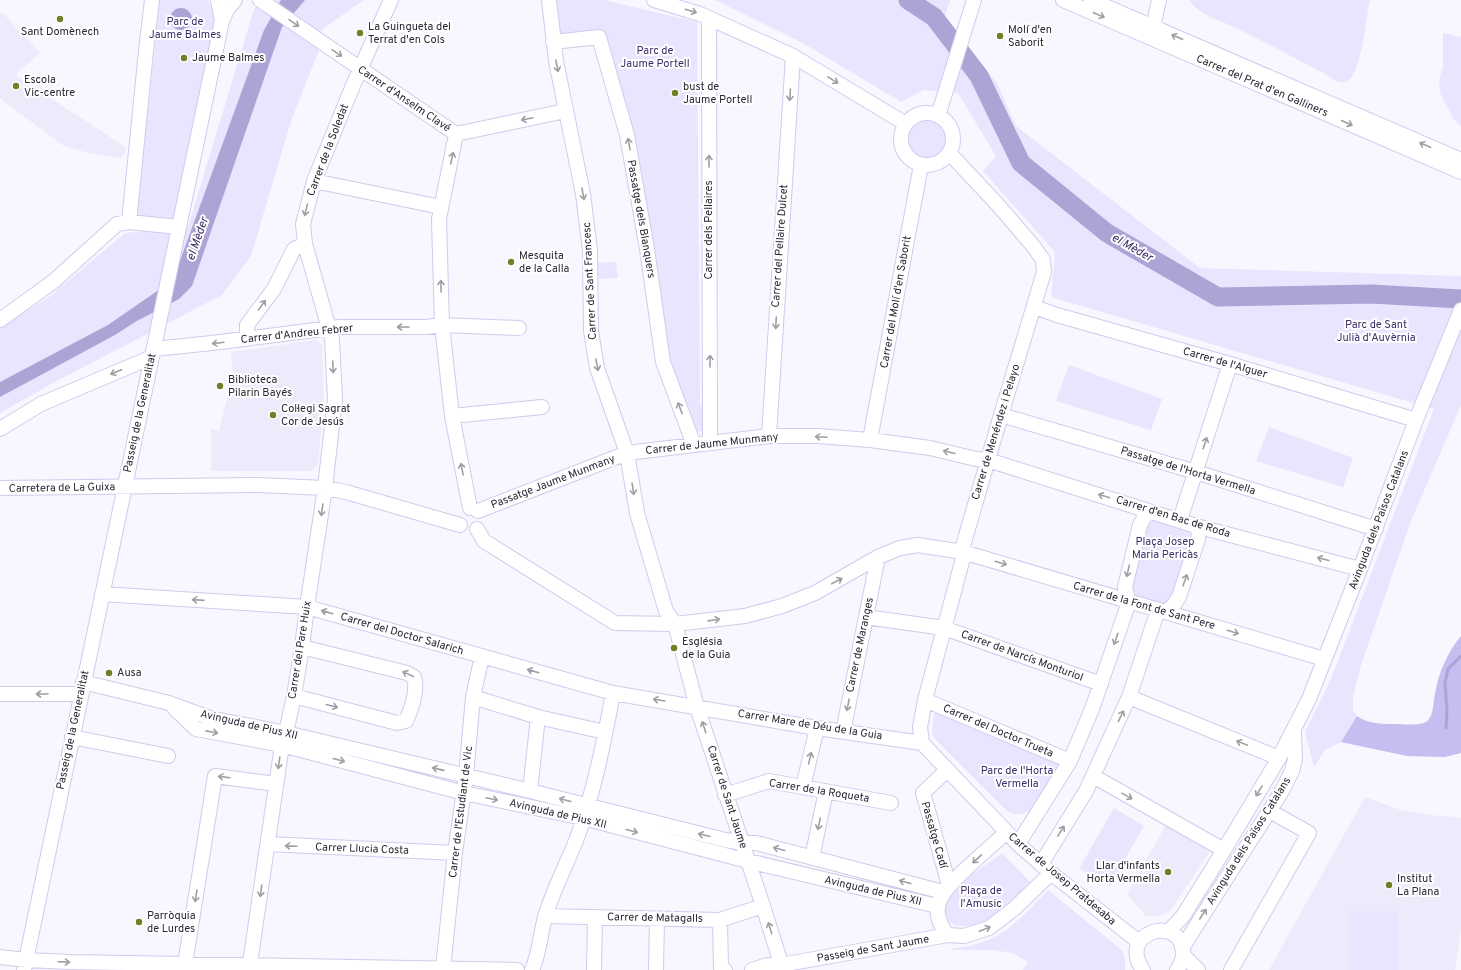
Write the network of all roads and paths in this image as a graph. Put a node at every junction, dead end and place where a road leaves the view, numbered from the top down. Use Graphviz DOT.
graph roads {
  1 [pos="152,0"];
  2 [pos="218,0"];
  3 [pos="235,0"];
  4 [pos="260,0"];
  5 [pos="391,0"];
  6 [pos="549,0"];
  7 [pos="654,0"];
  8 [pos="974,0"];
  9 [pos="1063,0"];
  10 [pos="1091,0"];
  11 [pos="1159,0"];
  12 [pos="709,18"];
  13 [pos="222,21"];
  14 [pos="1153,27"];
  15 [pos="553,42"];
  16 [pos="793,56"];
  17 [pos="360,69"];
  18 [pos="566,111"];
  19 [pos="938,116"];
  20 [pos="906,124"];
  21 [pos="456,134"];
  22 [pos="948,156"];
  23 [pos="1461,160"];
  24 [pos="921,165"];
  25 [pos="1461,172"];
  26 [pos="314,181"];
  27 [pos="441,207"];
  28 [pos="129,222"];
  29 [pos="178,232"];
  30 [pos="305,244"];
  31 [pos="1034,307"];
  32 [pos="1458,316"];
  33 [pos="0,320"];
  34 [pos="442,325"];
  35 [pos="519,328"];
  36 [pos="330,329"];
  37 [pos="247,339"];
  38 [pos="154,348"];
  39 [pos="1230,364"];
  40 [pos="542,407"];
  41 [pos="1000,415"];
  42 [pos="452,416"];
  43 [pos="1416,420"];
  44 [pos="0,429"];
  45 [pos="769,436"];
  46 [pos="870,440"];
  47 [pos="710,442"];
  48 [pos="694,444"];
  49 [pos="627,453"];
  50 [pos="988,460"];
  51 [pos="1196,472"];
  52 [pos="124,487"];
  53 [pos="0,488"];
  54 [pos="325,488"];
  55 [pos="474,509"];
  56 [pos="1153,512"];
  57 [pos="1180,520"];
  58 [pos="460,525"];
  59 [pos="1196,526"];
  60 [pos="477,529"];
  61 [pos="1376,529"];
  62 [pos="963,552"];
  63 [pos="878,558"];
  64 [pos="1360,569"];
  65 [pos="102,594"];
  66 [pos="1129,602"];
  67 [pos="307,607"];
  68 [pos="1161,611"];
  69 [pos="866,617"];
  70 [pos="675,624"];
  71 [pos="944,628"];
  72 [pos="302,647"];
  73 [pos="482,656"];
  74 [pos="1324,659"];
  75 [pos="1101,684"];
  76 [pos="82,688"];
  77 [pos="614,693"];
  78 [pos="0,694"];
  79 [pos="294,696"];
  80 [pos="473,697"];
  81 [pos="1130,697"];
  82 [pos="925,700"];
  83 [pos="697,707"];
  84 [pos="538,717"];
  85 [pos="817,728"];
  86 [pos="1295,728"];
  87 [pos="605,732"];
  88 [pos="843,732"];
  89 [pos="72,737"];
  90 [pos="284,739"];
  91 [pos="922,743"];
  92 [pos="168,756"];
  93 [pos="1279,758"];
  94 [pos="1070,761"];
  95 [pos="947,770"];
  96 [pos="466,776"];
  97 [pos="1093,776"];
  98 [pos="276,784"];
  99 [pos="803,787"];
  100 [pos="530,791"];
  101 [pos="826,791"];
  102 [pos="464,793"];
  103 [pos="726,795"];
  104 [pos="891,803"];
  105 [pos="1270,811"];
  106 [pos="585,812"];
  107 [pos="1006,833"];
  108 [pos="742,843"];
  109 [pos="268,844"];
  110 [pos="1018,844"];
  111 [pos="1224,850"];
  112 [pos="455,852"];
  113 [pos="812,858"];
  114 [pos="748,861"];
  115 [pos="1040,864"];
  116 [pos="1051,873"];
  117 [pos="946,889"];
  118 [pos="763,906"];
  119 [pos="937,906"];
  120 [pos="545,916"];
  121 [pos="595,917"];
  122 [pos="657,919"];
  123 [pos="720,920"];
  124 [pos="1168,932"];
  125 [pos="948,935"];
  126 [pos="1139,942"];
  127 [pos="1183,951"];
  128 [pos="0,957"];
  129 [pos="185,964"];
  130 [pos="24,965"];
  131 [pos="109,966"];
  132 [pos="782,967"];
  133 [pos="249,968"];
  134 [pos="443,968"];
  135 [pos="517,970"];
  136 [pos="532,970"];
  137 [pos="594,970"];
  138 [pos="656,970"];
  139 [pos="725,970"];
  140 [pos="752,970"];
  141 [pos="1143,970"];
  142 [pos="1177,970"];
  143 [pos="1198,970"];
  144 [pos="1231,970"];
  1 -- 28 [label="street"];
  2 -- 13 [label="street"];
  3 -- 13 [label="street, Passeig de la Generalitat"];
  4 -- 17 [label="street, Carrer d'Anselm Clavé, one-way"];
  5 -- 17 [label="street, Carrer de la Soledat"];
  6 -- 15 [label="street, Carrer de Sant Francesc"];
  7 -- 12 [label="street, one-way"];
  8 -- 19 [label="street"];
  9 -- 25 [label="street, Carrer del Prat d'en Galliners, one-way"];
  10 -- 14 [label="street, Carrer del Prat d'en Galliners"];
  11 -- 14 [label="street"];
  12 -- 16 [label="street"];
  47 -- 12 [label="street, Carrer dels Pellaires, one-way"];
  13 -- 29 [label="street, Passeig de la Generalitat"];
  23 -- 14 [label="street, Carrer del Prat d'en Galliners, one-way"];
  15 -- 18 [label="street, Carrer de Sant Francesc, one-way"];
  48 -- 15 [label="street, Passatge dels Blanquers, one-way"];
  16 -- 20 [label="street, one-way"];
  16 -- 45 [label="street, Carrer del Pellaire Dulcet, one-way"];
  17 -- 21 [label="street, Carrer d'Anselm Clavé"];
  17 -- 26 [label="street, Carrer de la Soledat"];
  18 -- 21 [label="street, Carrer d'Anselm Clavé, one-way"];
  18 -- 49 [label="street, Carrer de Sant Francesc, one-way"];
  19 -- 20 [label="street"];
  19 -- 22 [label="street"];
  20 -- 24 [label="street"];
  27 -- 21 [label="street, one-way"];
  22 -- 24 [label="street"];
  22 -- 31 [label="street, Carrer de Menéndez i Pelayo"];
  24 -- 46 [label="street, Carrer del Molí d'en Saborit"];
  26 -- 27 [label="street"];
  26 -- 30 [label="street, Carrer de la Soledat, one-way"];
  34 -- 27 [label="street, one-way"];
  28 -- 29 [label="street"];
  28 -- 33 [label="street"];
  29 -- 38 [label="street, Passeig de la Generalitat"];
  30 -- 36 [label="street, Carrer de la Soledat"];
  37 -- 30 [label="street, one-way"];
  31 -- 39 [label="street, Carrer de l'Alguer"];
  31 -- 41 [label="street, Carrer de Menéndez i Pelayo"];
  32 -- 43 [label="street, Avinguda dels Països Catalans"];
  34 -- 35 [label="street, Carrer d'Andreu Febrer"];
  34 -- 36 [label="street, Carrer d'Andreu Febrer, one-way"];
  34 -- 42 [label="street"];
  36 -- 37 [label="street, Carrer d'Andreu Febrer"];
  36 -- 54 [label="street, Carrer del Pare Huix, one-way"];
  37 -- 38 [label="street, Carrer d'Andreu Febrer, one-way"];
  38 -- 44 [label="street, Carrer d'Andreu Febrer, one-way"];
  38 -- 52 [label="street, Passeig de la Generalitat"];
  39 -- 43 [label="street, Carrer de l'Alguer"];
  51 -- 39 [label="street, one-way"];
  40 -- 42 [label="street"];
  41 -- 50 [label="street, Carrer de Menéndez i Pelayo"];
  41 -- 51 [label="street, Passatge de l'Horta Vermella"];
  55 -- 42 [label="street, one-way"];
  43 -- 61 [label="street, Avinguda dels Països Catalans"];
  46 -- 45 [label="street, Carrer de Jaume Munmany, one-way"];
  45 -- 47 [label="street, Carrer de Jaume Munmany"];
  50 -- 46 [label="street, Carrer de Jaume Munmany, one-way"];
  47 -- 48 [label="street, Carrer de Jaume Munmany"];
  48 -- 49 [label="street, Carrer de Jaume Munmany"];
  49 -- 55 [label="street, Passatge Jaume Munmany"];
  49 -- 70 [label="street, Carrer de Sant Francesc, one-way"];
  56 -- 50 [label="street, Carrer d'en Bac de Roda, one-way"];
  50 -- 62 [label="street, Carrer de Menéndez i Pelayo"];
  51 -- 57 [label="street"];
  51 -- 61 [label="street, Passatge de l'Horta Vermella"];
  52 -- 53 [label="street, Carretera de La Guixa"];
  52 -- 54 [label="street, Carretera de La Guixa"];
  52 -- 65 [label="street, Passeig de la Generalitat"];
  54 -- 58 [label="street, Carretera de La Guixa"];
  54 -- 67 [label="street, Carrer del Pare Huix, one-way"];
  55 -- 58 [label="street"];
  55 -- 60 [label="street"];
  56 -- 57 [label="street, Carrer d'en Bac de Roda"];
  56 -- 66 [label="street, one-way"];
  57 -- 59 [label="street, Carrer d'en Bac de Roda"];
  58 -- 60 [label="street"];
  64 -- 59 [label="street, Carrer d'en Bac de Roda, one-way"];
  68 -- 59 [label="street, one-way"];
  60 -- 70 [label="street, Carrer de la Font de Sant Pere"];
  61 -- 64 [label="street, Avinguda dels Països Catalans"];
  62 -- 63 [label="street, Carrer de la Font de Sant Pere"];
  62 -- 66 [label="street, Carrer de la Font de Sant Pere, one-way"];
  62 -- 71 [label="street, Carrer de Menéndez i Pelayo"];
  63 -- 69 [label="street, Carrer de Maranges"];
  70 -- 63 [label="street, Carrer de la Font de Sant Pere, one-way"];
  64 -- 74 [label="street, Avinguda dels Països Catalans"];
  67 -- 65 [label="street, Carrer del Doctor Salarich, one-way"];
  65 -- 76 [label="street, Passeig de la Generalitat"];
  66 -- 68 [label="street, Carrer de la Font de Sant Pere"];
  66 -- 75 [label="street, one-way"];
  67 -- 72 [label="street, Carrer del Pare Huix"];
  73 -- 67 [label="street, Carrer del Doctor Salarich, one-way"];
  68 -- 74 [label="street, Carrer de la Font de Sant Pere, one-way"];
  68 -- 81 [label="street"];
  69 -- 71 [label="street, Carrer de Narcís Monturiol"];
  69 -- 88 [label="street, Carrer de Maranges, one-way"];
  70 -- 83 [label="street, Carrer de Sant Jaume"];
  71 -- 75 [label="street, Carrer de Narcís Monturiol"];
  71 -- 82 [label="street, Carrer de Menéndez i Pelayo"];
  72 -- 79 [label="street, Carrer del Pare Huix"];
  79 -- 72 [label="street, one-way"];
  77 -- 73 [label="street, Carrer del Doctor Salarich, one-way"];
  73 -- 80 [label="street, Carrer de l'Estudiant de Vic"];
  74 -- 86 [label="street, Avinguda dels Països Catalans"];
  75 -- 94 [label="street"];
  76 -- 78 [label="street, one-way"];
  76 -- 89 [label="street, Passeig de la Generalitat"];
  76 -- 90 [label="street, Avinguda de Pius XII"];
  83 -- 77 [label="street, Carrer del Doctor Salarich, one-way"];
  77 -- 87 [label="street"];
  79 -- 90 [label="street, Carrer del Pare Huix"];
  80 -- 84 [label="street"];
  80 -- 96 [label="street, Carrer de l'Estudiant de Vic"];
  93 -- 81 [label="street, one-way"];
  97 -- 81 [label="street, one-way"];
  82 -- 91 [label="street, Carrer de Menéndez i Pelayo"];
  82 -- 94 [label="street, Carrer del Doctor Trueta"];
  83 -- 85 [label="street, Carrer Mare de Déu de la Guia"];
  103 -- 83 [label="street, Carrer de Sant Jaume, one-way"];
  84 -- 87 [label="street"];
  84 -- 100 [label="street"];
  85 -- 88 [label="street, Carrer Mare de Déu de la Guia"];
  99 -- 85 [label="street, one-way"];
  86 -- 93 [label="street, Avinguda dels Països Catalans"];
  86 -- 105 [label="street, Avinguda dels Països Catalans"];
  87 -- 106 [label="street"];
  88 -- 91 [label="street, Carrer Mare de Déu de la Guia"];
  89 -- 92 [label="street"];
  89 -- 130 [label="street, Passeig de la Generalitat"];
  96 -- 90 [label="street, Avinguda de Pius XII, one-way"];
  90 -- 98 [label="street, Carrer del Pare Huix, one-way"];
  90 -- 102 [label="street, Avinguda de Pius XII, one-way"];
  91 -- 95 [label="street, Carrer de Josep Pratdesaba"];
  93 -- 111 [label="street, Avinguda dels Països Catalans, one-way"];
  94 -- 110 [label="street"];
  95 -- 107 [label="street, Carrer de Josep Pratdesaba"];
  95 -- 117 [label="street, Passatge Cadí"];
  96 -- 100 [label="street, Avinguda de Pius XII"];
  96 -- 102 [label="street, Carrer de l'Estudiant de Vic"];
  97 -- 111 [label="street, one-way"];
  115 -- 97 [label="street, one-way"];
  98 -- 109 [label="street, Carrer del Pare Huix"];
  98 -- 129 [label="street, one-way"];
  99 -- 101 [label="street, Carrer de la Roqueta"];
  99 -- 103 [label="street, Carrer de la Roqueta"];
  106 -- 100 [label="street, Avinguda de Pius XII, one-way"];
  101 -- 104 [label="street, Carrer de la Roqueta"];
  101 -- 113 [label="street, one-way"];
  102 -- 106 [label="street, Avinguda de Pius XII, one-way"];
  102 -- 112 [label="street, Carrer de l'Estudiant de Vic"];
  103 -- 108 [label="street, Carrer de Sant Jaume"];
  127 -- 105 [label="street, Avinguda dels Països Catalans, one-way"];
  105 -- 144 [label="street"];
  108 -- 106 [label="street, Avinguda de Pius XII, one-way"];
  106 -- 114 [label="street, Avinguda de Pius XII, one-way"];
  106 -- 120 [label="street"];
  107 -- 110 [label="street, Carrer de Josep Pratdesaba"];
  107 -- 117 [label="street, one-way"];
  113 -- 108 [label="street, Avinguda de Pius XII, one-way"];
  108 -- 114 [label="street, Carrer de Sant Jaume"];
  112 -- 109 [label="street, Carrer Llucia Costa, one-way"];
  109 -- 133 [label="street, Carrer del Pare Huix, one-way"];
  110 -- 115 [label="street, Carrer de Josep Pratdesaba"];
  111 -- 124 [label="street, Avinguda dels Països Catalans"];
  112 -- 134 [label="street, Carrer de l'Estudiant de Vic"];
  117 -- 113 [label="street, Avinguda de Pius XII, one-way"];
  114 -- 118 [label="street, Carrer de Sant Jaume"];
  114 -- 119 [label="street, Avinguda de Pius XII"];
  115 -- 116 [label="street, Carrer de Josep Pratdesaba"];
  125 -- 116 [label="street, one-way"];
  116 -- 126 [label="street, Carrer de Josep Pratdesaba"];
  117 -- 119 [label="street"];
  118 -- 123 [label="street, Carrer de Matagalls"];
  132 -- 118 [label="street, Carrer de Sant Jaume, one-way"];
  119 -- 125 [label="street"];
  120 -- 121 [label="street, Carrer de Matagalls"];
  120 -- 136 [label="street"];
  121 -- 122 [label="street, Carrer de Matagalls"];
  121 -- 137 [label="street"];
  122 -- 123 [label="street, Carrer de Matagalls"];
  122 -- 138 [label="street"];
  123 -- 139 [label="street"];
  124 -- 126 [label="street"];
  124 -- 127 [label="street"];
  125 -- 132 [label="street, Passeig de Sant Jaume"];
  126 -- 141 [label="street"];
  127 -- 142 [label="street, Avinguda dels Països Catalans"];
  127 -- 143 [label="street"];
  128 -- 130 [label="street"];
  129 -- 131 [label="street"];
  129 -- 133 [label="street"];
  130 -- 131 [label="street, one-way"];
  132 -- 140 [label="street, Passeig de Sant Jaume"];
  133 -- 134 [label="street"];
  134 -- 135 [label="street"];
}
